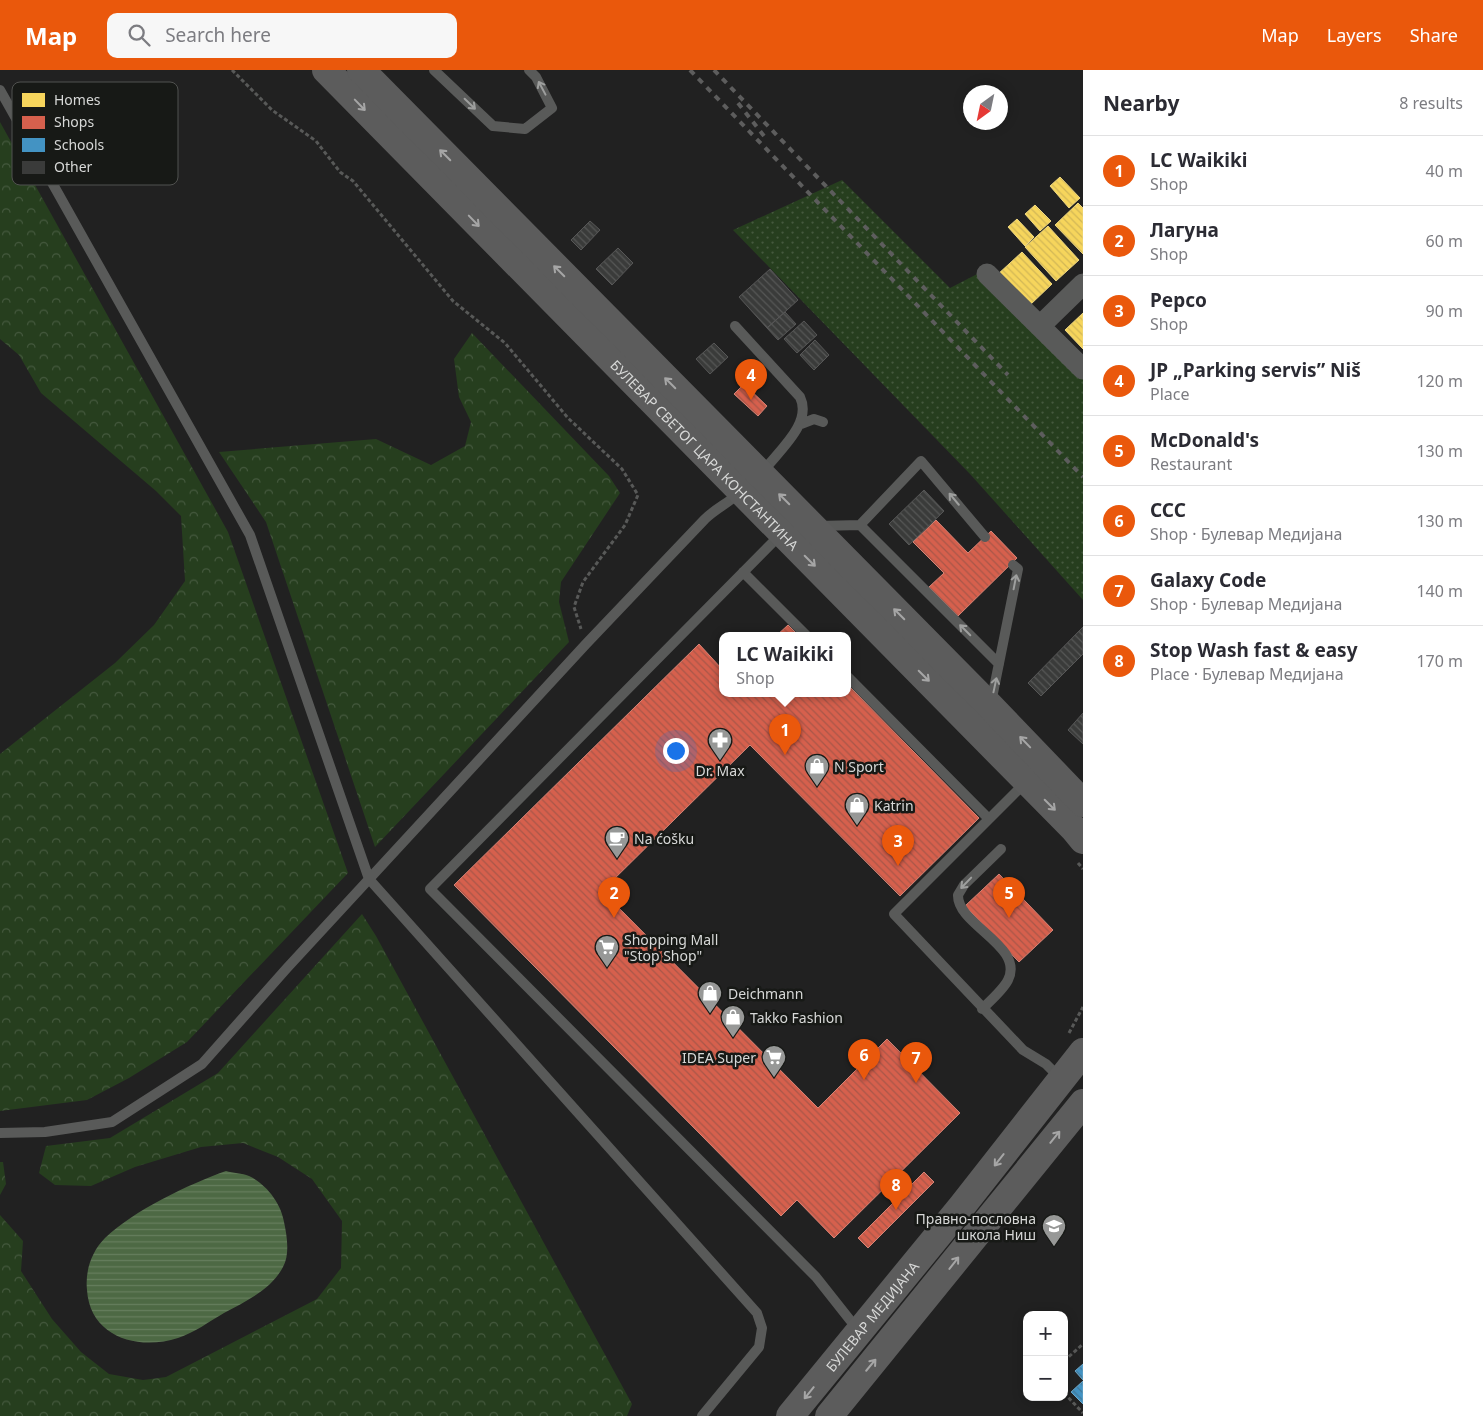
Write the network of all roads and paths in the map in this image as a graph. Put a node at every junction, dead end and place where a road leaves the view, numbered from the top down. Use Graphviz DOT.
graph roads {
  1 [pos="232,70"];
  2 [pos="326,70"];
  3 [pos="361,70"];
  4 [pos="434,70"];
  5 [pos="529,70"];
  6 [pos="0,90"];
  7 [pos="12,111"];
  8 [pos="53,185"];
  9 [pos="987,274"];
  10 [pos="1083,284"];
  11 [pos="735,326"];
  12 [pos="1040,326"];
  13 [pos="1083,370"];
  14 [pos="823,422"];
  15 [pos="801,424"];
  16 [pos="750,483"];
  17 [pos="860,525"];
  18 [pos="812,526"];
  19 [pos="782,533"];
  20 [pos="985,537"];
  21 [pos="1013,565"];
  22 [pos="743,572"];
  23 [pos="803,632"];
  24 [pos="586,644"];
  25 [pos="999,664"];
  26 [pos="851,680"];
  27 [pos="990,706"];
  28 [pos="1026,781"];
  29 [pos="1083,803"];
  30 [pos="989,819"];
  31 [pos="1083,840"];
  32 [pos="1001,849"];
  33 [pos="369,879"];
  34 [pos="1083,1007"];
  35 [pos="982,1009"];
  36 [pos="1073,1026"];
  37 [pos="1083,1052"];
  38 [pos="1062,1080"];
  39 [pos="1083,1103"];
  40 [pos="0,1134"];
  41 [pos="862,1328"];
  42 [pos="1083,1344"];
  43 [pos="1068,1357"];
  44 [pos="1068,1397"];
  45 [pos="1083,1413"];
  46 [pos="702,1416"];
  47 [pos="790,1416"];
  48 [pos="829,1416"];
  1 -- 24 [label="path"];
  2 -- 16 [label="main road, БУЛЕВАР СВЕТОГ ЦАРА КОНСТАНТИНА, one-way"];
  16 -- 3 [label="main road, БУЛЕВАР СВЕТОГ ЦАРА КОНСТАНТИНА, one-way"];
  4 -- 5 [label="lane, one-way"];
  6 -- 7 [label="lane"];
  8 -- 33 [label="lane"];
  9 -- 12 [label="street"];
  10 -- 12 [label="street"];
  11 -- 15 [label="lane"];
  12 -- 13 [label="street"];
  14 -- 15 [label="lane"];
  15 -- 16 [label="lane"];
  18 -- 16 [label="main road, БУЛЕВАР СВЕТОГ ЦАРА КОНСТАНТИНА, one-way"];
  16 -- 19 [label="main road, БУЛЕВАР СВЕТОГ ЦАРА КОНСТАНТИНА"];
  16 -- 24 [label="lane"];
  17 -- 18 [label="lane"];
  20 -- 17 [label="lane, one-way"];
  25 -- 17 [label="lane, one-way"];
  27 -- 18 [label="main road, БУЛЕВАР СВЕТОГ ЦАРА КОНСТАНТИНА, one-way"];
  19 -- 22 [label="lane"];
  19 -- 28 [label="main road, БУЛЕВАР СВЕТОГ ЦАРА КОНСТАНТИНА, one-way"];
  25 -- 21 [label="lane, one-way"];
  22 -- 23 [label="lane"];
  22 -- 41 [label="lane"];
  24 -- 33 [label="lane"];
  27 -- 25 [label="lane, one-way"];
  26 -- 30 [label="lane"];
  29 -- 27 [label="main road, БУЛЕВАР СВЕТОГ ЦАРА КОНСТАНТИНА, one-way"];
  28 -- 30 [label="lane"];
  28 -- 31 [label="main road, БУЛЕВАР СВЕТОГ ЦАРА КОНСТАНТИНА, one-way"];
  30 -- 35 [label="lane"];
  32 -- 35 [label="lane, one-way"];
  33 -- 40 [label="lane"];
  33 -- 46 [label="lane"];
  34 -- 36 [label="path"];
  35 -- 38 [label="lane"];
  37 -- 38 [label="main road, БУЛЕВАР МЕДИЈАНА"];
  38 -- 41 [label="main road, БУЛЕВАР МЕДИЈАНА, one-way"];
  48 -- 39 [label="main road, one-way"];
  41 -- 47 [label="main road, БУЛЕВАР МЕДИЈАНА, one-way"];
  42 -- 43 [label="path"];
  44 -- 45 [label="path"];
}
